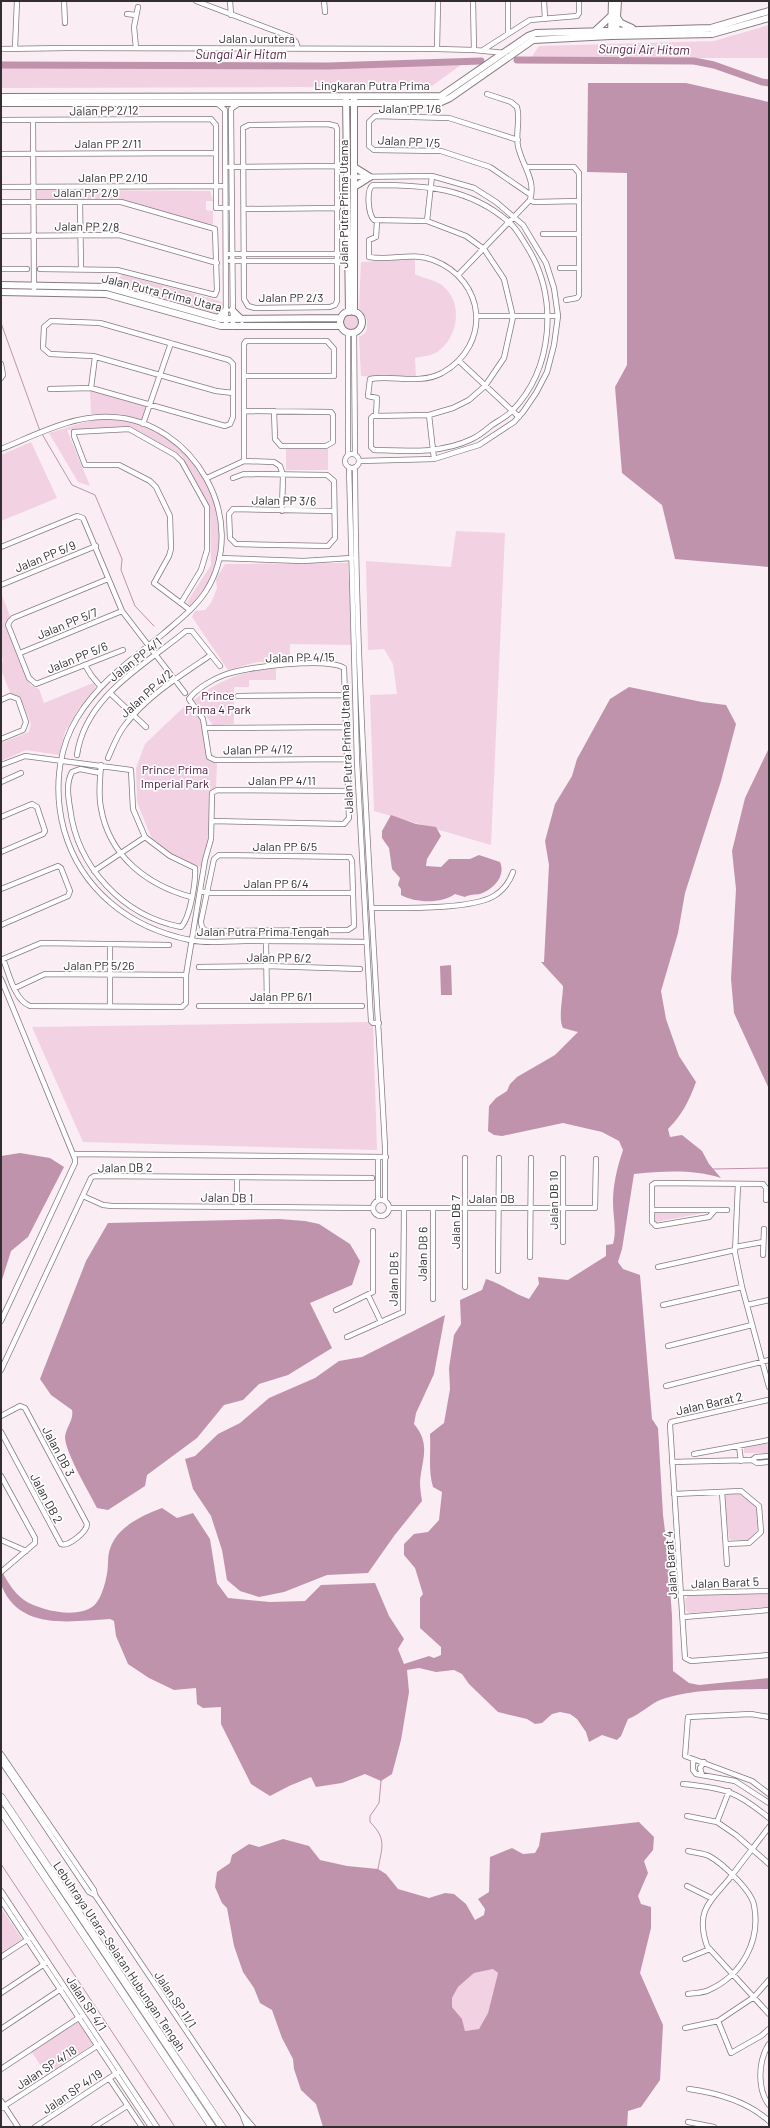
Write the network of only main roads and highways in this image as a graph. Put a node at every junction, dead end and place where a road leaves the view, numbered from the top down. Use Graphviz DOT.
graph roads {
  1 [pos="612,1"];
  2 [pos="618,1"];
  3 [pos="769,11"];
  4 [pos="614,16"];
  5 [pos="769,18"];
  6 [pos="634,29"];
  7 [pos="596,30"];
  8 [pos="614,33"];
  9 [pos="1,98"];
  10 [pos="346,99"];
  11 [pos="354,99"];
  12 [pos="1,103"];
  13 [pos="354,167"];
  14 [pos="354,187"];
  15 [pos="34,289"];
  16 [pos="1,290"];
  17 [pos="352,312"];
  18 [pos="341,318"];
  19 [pos="217,319"];
  20 [pos="242,320"];
  21 [pos="229,323"];
  22 [pos="341,326"];
  23 [pos="1,1797"];
  24 [pos="1,1811"];
  25 [pos="212,2127"];
  26 [pos="222,2127"];
  1 -- 4 [label="main road"];
  2 -- 4 [label="main road"];
  3 -- 6 [label="main road, Lingkaran Putra Prima"];
  4 -- 6 [label="main road"];
  4 -- 7 [label="main road"];
  4 -- 8 [label="main road"];
  5 -- 8 [label="main road, Lingkaran Putra Prima"];
  6 -- 8 [label="main road, Lingkaran Putra Prima"];
  7 -- 8 [label="main road, Lingkaran Putra Prima"];
  7 -- 11 [label="main road, Lingkaran Putra Prima"];
  8 -- 11 [label="main road, Lingkaran Putra Prima"];
  9 -- 10 [label="main road, Lingkaran Putra Prima"];
  10 -- 11 [label="main road, Lingkaran Putra Prima"];
  10 -- 12 [label="main road, Lingkaran Putra Prima"];
  10 -- 17 [label="main road, Jalan Putra Prima Utama"];
  11 -- 13 [label="main road, Jalan Putra Prima Utama"];
  13 -- 14 [label="main road, Jalan Putra Prima Utama"];
  13 -- 14 [label="main road"];
  14 -- 17 [label="main road, Jalan Putra Prima Utama"];
  15 -- 16 [label="main road, Jalan Putra Prima Utara"];
  15 -- 19 [label="main road, Jalan Putra Prima Utara"];
  15 -- 21 [label="main road, Jalan Putra Prima Utara"];
  17 -- 18 [label="main road"];
  17 -- 22 [label="main road"];
  18 -- 20 [label="main road, Jalan Putra Prima Utara"];
  18 -- 22 [label="main road"];
  19 -- 20 [label="main road"];
  19 -- 21 [label="main road, Jalan Putra Prima Utara"];
  20 -- 21 [label="main road, Jalan Putra Prima Utara"];
  21 -- 22 [label="main road, Jalan Putra Prima Utara"];
  23 -- 26 [label="highway, Lebuhraya Utara–Selatan Hubungan Tengah"];
  24 -- 25 [label="highway, Lebuhraya Utara–Selatan Hubungan Tengah"];
}
